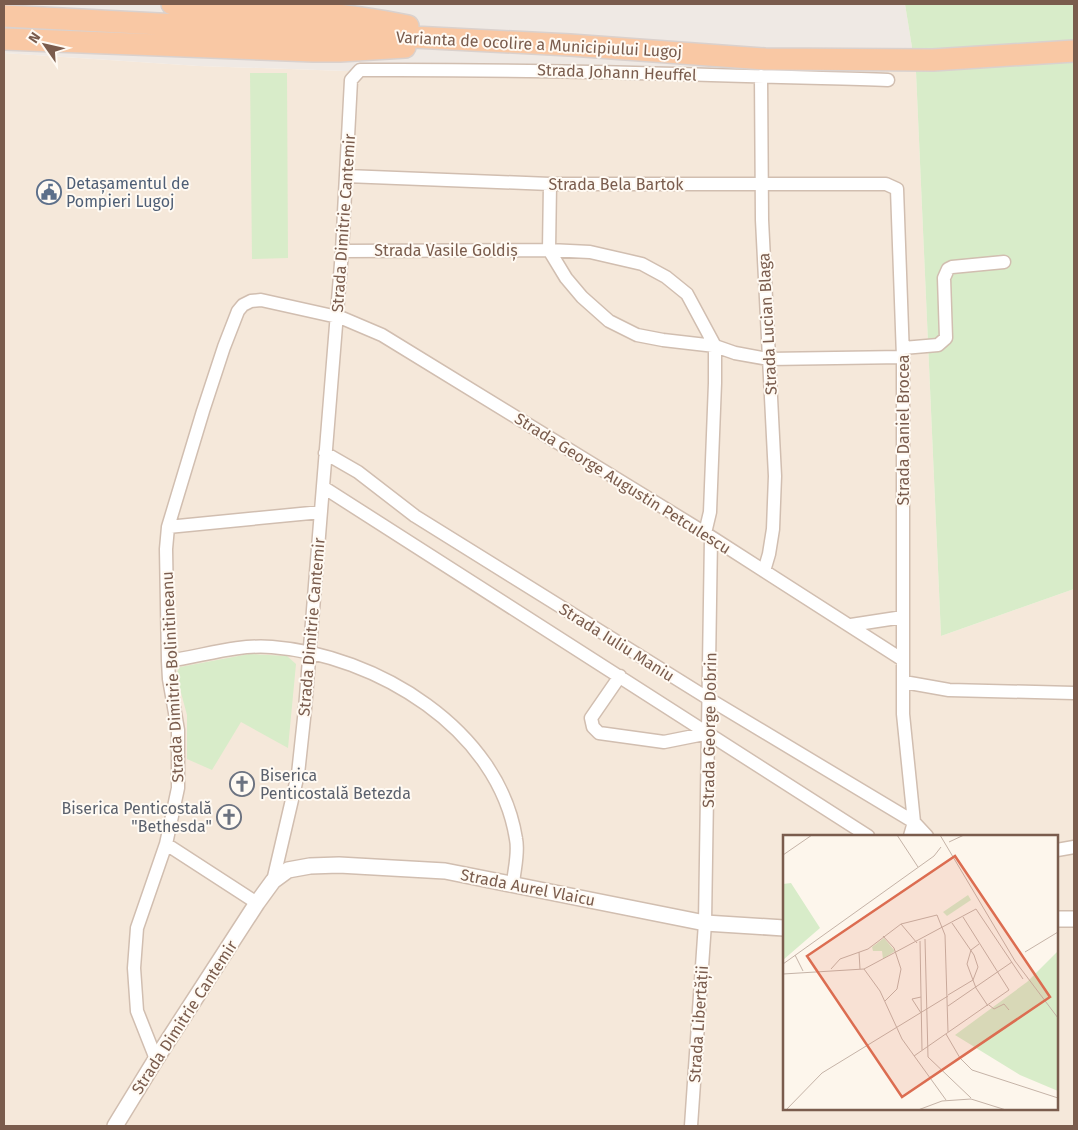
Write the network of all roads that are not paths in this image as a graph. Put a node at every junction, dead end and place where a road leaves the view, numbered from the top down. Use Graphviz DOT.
graph roads {
  1 [pos="172,4"];
  2 [pos="4,16"];
  3 [pos="4,39"];
  4 [pos="570,45"];
  5 [pos="1074,51"];
  6 [pos="761,76"];
  7 [pos="351,80"];
  8 [pos="888,80"];
  9 [pos="346,176"];
  10 [pos="550,184"];
  11 [pos="761,184"];
  12 [pos="886,184"];
  13 [pos="549,250"];
  14 [pos="342,251"];
  15 [pos="1004,262"];
  16 [pos="336,318"];
  17 [pos="715,346"];
  18 [pos="903,353"];
  19 [pos="768,359"];
  20 [pos="325,453"];
  21 [pos="323,487"];
  22 [pos="321,512"];
  23 [pos="168,527"];
  24 [pos="708,535"];
  25 [pos="764,571"];
  26 [pos="903,617"];
  27 [pos="850,625"];
  28 [pos="309,652"];
  29 [pos="903,660"];
  30 [pos="168,661"];
  31 [pos="620,676"];
  32 [pos="904,682"];
  33 [pos="1074,693"];
  34 [pos="709,699"];
  35 [pos="709,733"];
  36 [pos="914,822"];
  37 [pos="866,835"];
  38 [pos="910,835"];
  39 [pos="926,835"];
  40 [pos="166,844"];
  41 [pos="1074,847"];
  42 [pos="1058,850"];
  43 [pos="273,881"];
  44 [pos="513,884"];
  45 [pos="257,903"];
  46 [pos="1058,919"];
  47 [pos="1074,919"];
  48 [pos="705,922"];
  49 [pos="783,928"];
  50 [pos="156,1059"];
  51 [pos="116,1126"];
  52 [pos="691,1126"];
  1 -- 4 [label="highway"];
  2 -- 4 [label="highway, Varianta de ocolire a Municipiului Lugoj"];
  3 -- 4 [label="highway"];
  4 -- 5 [label="highway, Varianta de ocolire a Municipiului Lugoj"];
  6 -- 7 [label="street, Strada Johann Heuffel"];
  6 -- 8 [label="street, Strada Johann Heuffel"];
  6 -- 11 [label="street, Strada Lucian Blaga"];
  7 -- 9 [label="street, Strada Dimitrie Cantemir"];
  9 -- 10 [label="street, Strada Bela Bartok"];
  9 -- 14 [label="street, Strada Dimitrie Cantemir"];
  10 -- 11 [label="street, Strada Bela Bartok"];
  10 -- 13 [label="street"];
  11 -- 12 [label="street, Strada Bela Bartok"];
  11 -- 19 [label="street, Strada Lucian Blaga"];
  12 -- 18 [label="street, Strada Daniel Brocea"];
  13 -- 14 [label="street, Strada Vasile Goldiș"];
  13 -- 17 [label="street"];
  13 -- 17 [label="street, Strada Vasile Goldiș"];
  14 -- 16 [label="street, Strada Dimitrie Cantemir"];
  15 -- 18 [label="street"];
  16 -- 20 [label="street, Strada Dimitrie Cantemir"];
  16 -- 23 [label="street, Strada Dimitrie Bolinitineanu"];
  16 -- 24 [label="street, Strada George Augustin Petculescu"];
  17 -- 19 [label="street"];
  17 -- 24 [label="street, Strada Vasile Goldiș"];
  18 -- 19 [label="street"];
  18 -- 26 [label="street, Strada Daniel Brocea"];
  19 -- 25 [label="street, Strada Lucian Blaga"];
  20 -- 21 [label="street, Strada Dimitrie Cantemir"];
  20 -- 34 [label="street, Strada Iuliu Maniu"];
  21 -- 22 [label="street, Strada Dimitrie Cantemir"];
  21 -- 31 [label="street, Strada Iuliu Maniu"];
  22 -- 23 [label="street"];
  22 -- 28 [label="street, Strada Dimitrie Cantemir"];
  23 -- 30 [label="street, Strada Dimitrie Bolinitineanu"];
  24 -- 25 [label="street, Strada George Augustin Petculescu"];
  24 -- 34 [label="street, Strada George Dobrin"];
  25 -- 27 [label="street, Strada George Augustin Petculescu"];
  26 -- 27 [label="street"];
  26 -- 29 [label="street, Strada Daniel Brocea"];
  27 -- 29 [label="street, Strada George Augustin Petculescu"];
  28 -- 30 [label="street"];
  28 -- 43 [label="street, Strada Dimitrie Cantemir"];
  28 -- 44 [label="street"];
  29 -- 32 [label="street, Strada Daniel Brocea"];
  30 -- 40 [label="street, Strada Dimitrie Bolinitineanu"];
  31 -- 35 [label="street, Strada Iuliu Maniu"];
  31 -- 35 [label="street"];
  32 -- 33 [label="street"];
  32 -- 36 [label="street, Strada Daniel Brocea"];
  34 -- 35 [label="street, Strada George Dobrin"];
  34 -- 36 [label="street, Strada Iuliu Maniu"];
  35 -- 37 [label="street, Strada Iuliu Maniu"];
  35 -- 48 [label="street, Strada George Dobrin"];
  36 -- 38 [label="street"];
  36 -- 39 [label="street, Strada Iuliu Maniu"];
  40 -- 45 [label="street"];
  40 -- 50 [label="street, Strada Dimitrie Bolinitineanu"];
  41 -- 42 [label="street"];
  43 -- 44 [label="street, Strada Aurel Vlaicu"];
  43 -- 45 [label="street, Strada Dimitrie Cantemir"];
  44 -- 48 [label="street, Strada Aurel Vlaicu"];
  45 -- 50 [label="street, Strada Dimitrie Cantemir"];
  46 -- 47 [label="street"];
  48 -- 49 [label="street, Strada Aurel Vlaicu"];
  48 -- 52 [label="street, Strada Libertății"];
  50 -- 51 [label="street, Strada Dimitrie Cantemir"];
}
